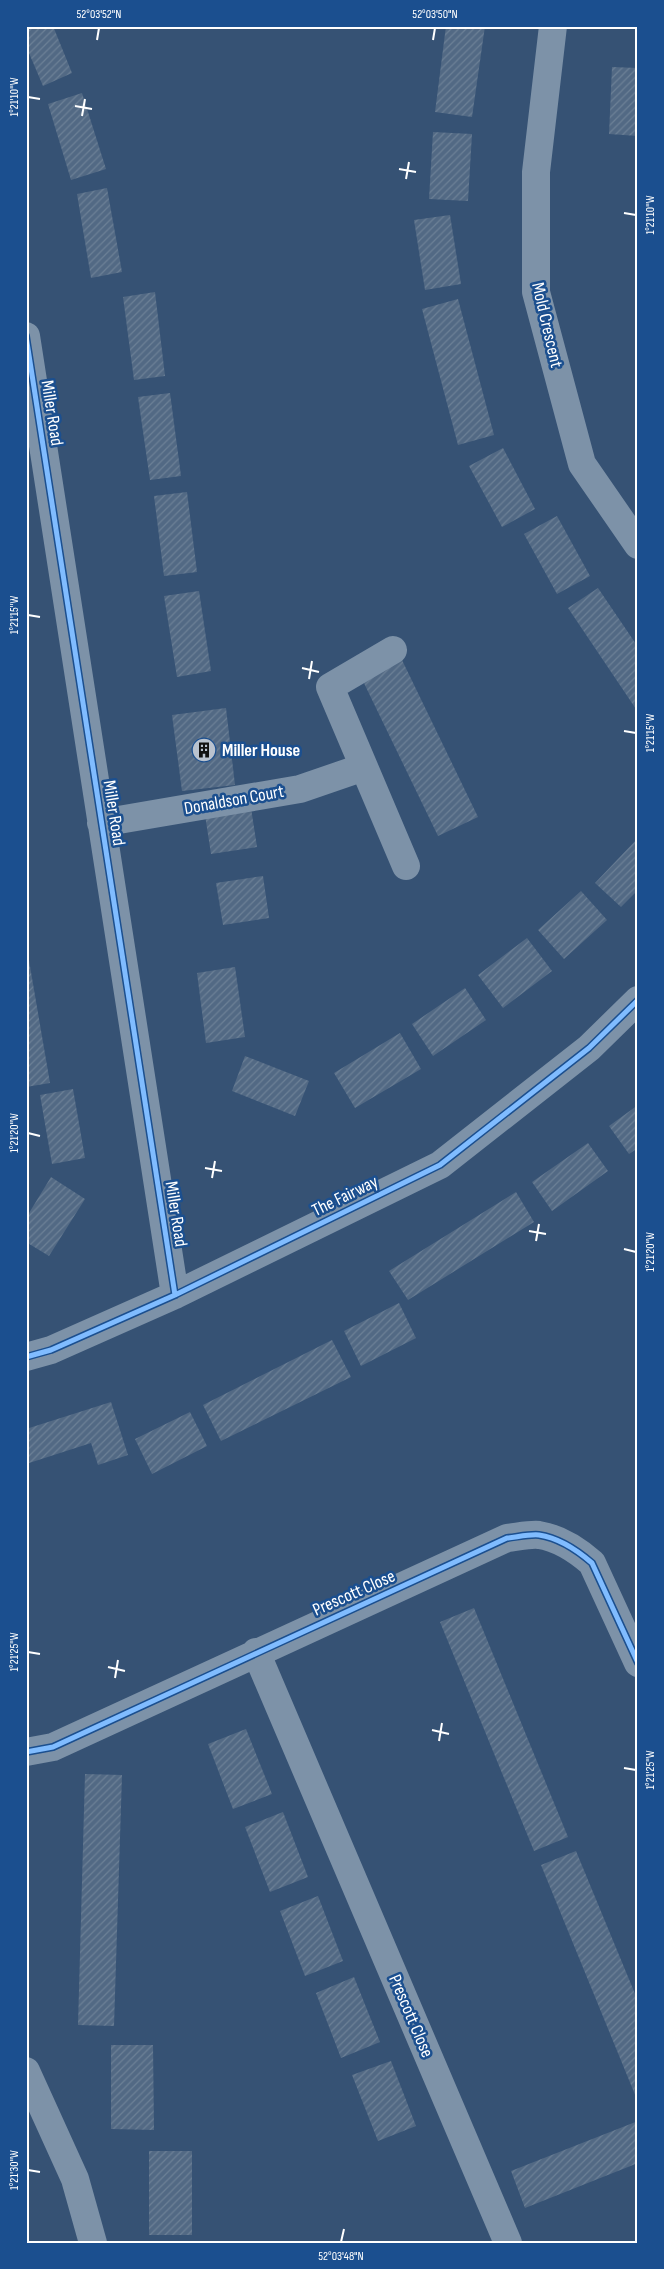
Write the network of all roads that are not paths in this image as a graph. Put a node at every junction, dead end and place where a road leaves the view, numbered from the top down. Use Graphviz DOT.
graph roads {
  1 [pos="553,26"];
  2 [pos="26,336"];
  3 [pos="638,545"];
  4 [pos="393,650"];
  5 [pos="364,768"];
  6 [pos="102,823"];
  7 [pos="406,866"];
  8 [pos="638,1000"];
  9 [pos="175,1295"];
  10 [pos="26,1357"];
  11 [pos="256,1652"];
  12 [pos="638,1662"];
  13 [pos="26,1752"];
  14 [pos="26,2071"];
  15 [pos="93,2243"];
  16 [pos="508,2243"];
  1 -- 3 [label="street, Mold Crescent"];
  2 -- 6 [label="street, Miller Road"];
  4 -- 5 [label="street"];
  5 -- 6 [label="street, Donaldson Court"];
  5 -- 7 [label="street"];
  6 -- 9 [label="street, Miller Road"];
  8 -- 9 [label="street, The Fairway"];
  9 -- 10 [label="street, The Fairway"];
  11 -- 12 [label="street, Prescott Close"];
  11 -- 13 [label="street, Prescott Close"];
  11 -- 16 [label="street, Prescott Close"];
  14 -- 15 [label="street"];
}
